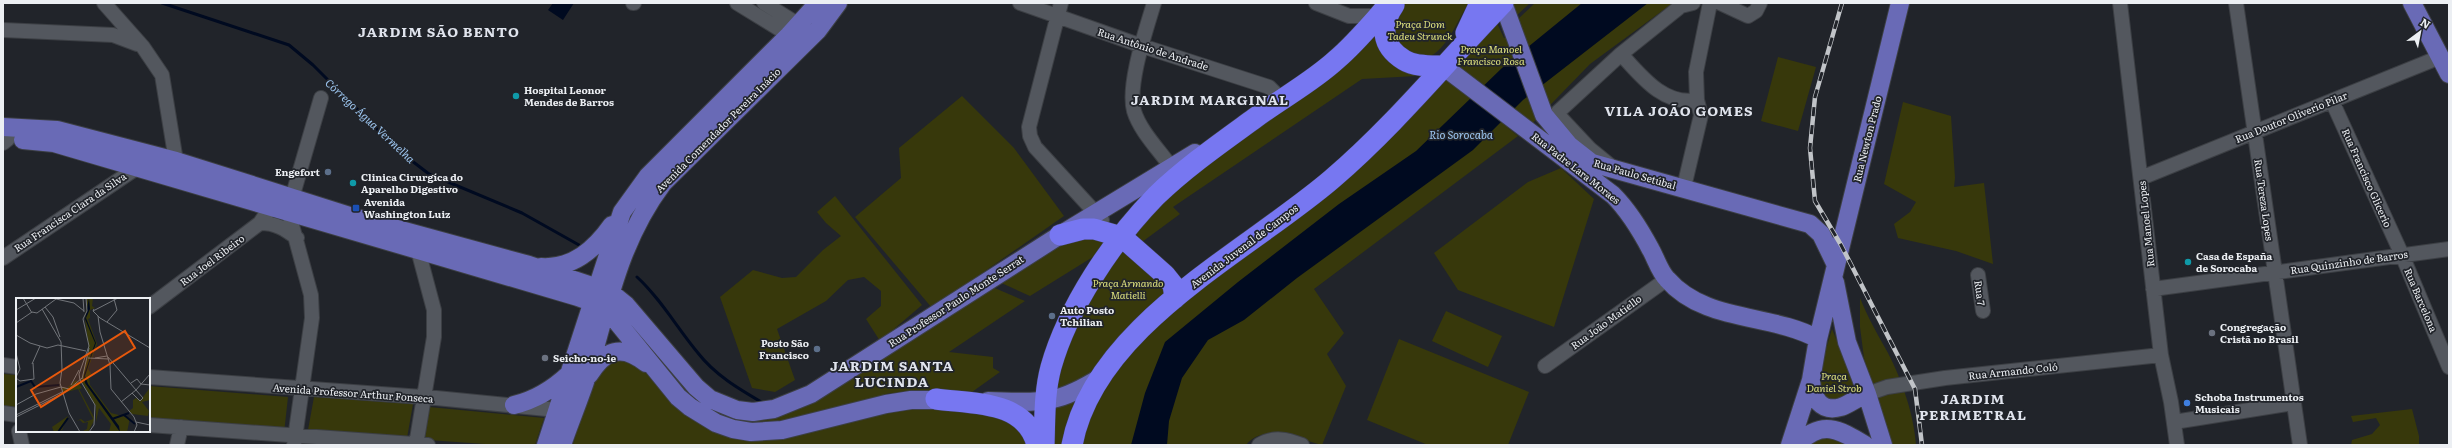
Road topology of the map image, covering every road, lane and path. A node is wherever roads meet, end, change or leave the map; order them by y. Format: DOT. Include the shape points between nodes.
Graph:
graph roads {
  1 [pos="104,3"];
  2 [pos="737,3"];
  3 [pos="764,3"];
  4 [pos="818,3"];
  5 [pos="838,3"];
  6 [pos="1020,3"];
  7 [pos="1061,3"];
  8 [pos="1154,3"];
  9 [pos="1316,3"];
  10 [pos="1396,3"];
  11 [pos="1480,3"];
  12 [pos="1503,3"];
  13 [pos="1693,3"];
  14 [pos="1710,3"];
  15 [pos="1720,3"];
  16 [pos="1760,3"];
  17 [pos="1900,3"];
  18 [pos="2120,3"];
  19 [pos="2236,3"];
  20 [pos="2412,3"];
  21 [pos="113,14"];
  22 [pos="1380,14"];
  23 [pos="1058,17"];
  24 [pos="3,30"];
  25 [pos="794,30"];
  26 [pos="103,34"];
  27 [pos="1142,46"];
  28 [pos="143,48"];
  29 [pos="1459,48"];
  30 [pos="1621,54"];
  31 [pos="2440,58"];
  32 [pos="1444,66"];
  33 [pos="2449,74"];
  34 [pos="321,98"];
  35 [pos="1283,100"];
  36 [pos="1697,100"];
  37 [pos="2332,101"];
  38 [pos="1257,116"];
  39 [pos="2255,132"];
  40 [pos="4,137"];
  41 [pos="176,161"];
  42 [pos="138,167"];
  43 [pos="1171,167"];
  44 [pos="1612,167"];
  45 [pos="1638,174"];
  46 [pos="2141,178"];
  47 [pos="1684,187"];
  48 [pos="1622,204"];
  49 [pos="290,206"];
  50 [pos="270,208"];
  51 [pos="622,212"];
  52 [pos="1096,214"];
  53 [pos="260,223"];
  54 [pos="1845,231"];
  55 [pos="1821,234"];
  56 [pos="1060,235"];
  57 [pos="1122,237"];
  58 [pos="297,238"];
  59 [pos="2449,249"];
  60 [pos="418,250"];
  61 [pos="2402,255"];
  62 [pos="3,258"];
  63 [pos="529,266"];
  64 [pos="1835,270"];
  65 [pos="2273,273"];
  66 [pos="1978,275"];
  67 [pos="1667,279"];
  68 [pos="2153,289"];
  69 [pos="601,298"];
  70 [pos="1175,298"];
  71 [pos="150,306"];
  72 [pos="1983,311"];
  73 [pos="1818,339"];
  74 [pos="1846,342"];
  75 [pos="2161,356"];
  76 [pos="3,365"];
  77 [pos="1545,366"];
  78 [pos="16,367"];
  79 [pos="2449,367"];
  80 [pos="658,372"];
  81 [pos="569,373"];
  82 [pos="150,377"];
  83 [pos="1101,377"];
  84 [pos="1811,380"];
  85 [pos="584,382"];
  86 [pos="301,390"];
  87 [pos="1867,394"];
  88 [pos="424,397"];
  89 [pos="936,399"];
  90 [pos="1044,402"];
  91 [pos="514,404"];
  92 [pos="2294,404"];
  93 [pos="557,410"];
  94 [pos="2174,422"];
  95 [pos="150,425"];
  96 [pos="568,427"];
  97 [pos="181,428"];
  98 [pos="19,432"];
  99 [pos="295,440"];
  100 [pos="22,445"];
  101 [pos="178,445"];
  102 [pos="420,445"];
  103 [pos="546,445"];
  104 [pos="562,445"];
  105 [pos="1037,445"];
  106 [pos="1044,445"];
  107 [pos="1072,445"];
  108 [pos="1259,445"];
  109 [pos="1302,445"];
  110 [pos="1790,445"];
  111 [pos="1797,445"];
  112 [pos="1865,445"];
  113 [pos="1883,445"];
  114 [pos="2176,445"];
  115 [pos="2300,445"];
  1 -- 21 [label="street"];
  2 -- 25 [label="street"];
  3 -- 25 [label="street"];
  4 -- 25 [label="main road, Avenida Comendador Pereira Inácio"];
  5 -- 69 [label="main road, Avenida Comendador Pereira Inácio" via="818,30 663,183 634,226"];
  6 -- 23 [label="street, Rua Antônio de Andrade"];
  7 -- 23 [label="street"];
  8 -- 27 [label="street"];
  9 -- 22 [label="street" via="1349,16"];
  10 -- 32 [label="highway" via="1384,22 1383,35 1394,52 1405,60 1423,66"];
  11 -- 29 [label="highway"];
  12 -- 29 [label="highway"];
  12 -- 44 [label="main road, Rua Paulo Setúbal" via="1544,116 1569,146 1592,162"];
  13 -- 30 [label="street" via="1681,6"];
  14 -- 36 [label="street" via="1696,72"];
  15 -- 16 [label="street" via="1748,16 1756,11"];
  17 -- 54 [label="main road, Rua Newton Prado"];
  18 -- 46 [label="street, Rua Manoel Lopes"];
  19 -- 39 [label="street, Rua Tereza Lopes"];
  20 -- 31 [label="main road"];
  21 -- 26 [label="street" via="116,25 114,30"];
  21 -- 28 [label="street"];
  22 -- 35 [label="highway" via="1336,60"];
  23 -- 27 [label="street, Rua Antônio de Andrade"];
  23 -- 52 [label="street" via="1029,127 1030,136 1035,147"];
  24 -- 26 [label="street"];
  25 -- 51 [label="main road, Avenida Comendador Pereira Inácio" via="648,176"];
  26 -- 28 [label="street" via="122,36"];
  27 -- 35 [label="street, Rua Antônio de Andrade" via="1269,87"];
  27 -- 43 [label="street" via="1132,96 1134,112"];
  28 -- 41 [label="street" via="162,75"];
  29 -- 32 [label="highway, Avenida Juvenal de Campos"];
  30 -- 36 [label="street" via="1636,71 1668,97"];
  30 -- 44 [label="street" via="1558,112 1590,149"];
  31 -- 33 [label="main road"];
  31 -- 37 [label="street, Rua Doutor Oliverio Pilar"];
  32 -- 48 [label="main road, Rua Padre Lara Moraes" via="1603,186"];
  32 -- 70 [label="highway, Avenida Juvenal de Campos" via="1403,112 1331,180"];
  34 -- 49 [label="street"];
  35 -- 38 [label="highway"];
  36 -- 47 [label="street" via="1701,115"];
  37 -- 39 [label="street, Rua Doutor Oliverio Pilar"];
  37 -- 61 [label="street, Rua Francisco Glicerio"];
  38 -- 43 [label="main road, Rua Professor Paulo Monte Serrat"];
  38 -- 57 [label="highway" via="1156,196"];
  39 -- 46 [label="street, Rua Doutor Oliverio Pilar"];
  39 -- 65 [label="street, Rua Tereza Lopes"];
  40 -- 41 [label="main road" via="57,130"];
  40 -- 42 [label="main road" via="54,143"];
  41 -- 49 [label="main road"];
  42 -- 50 [label="main road"];
  42 -- 62 [label="street, Rua Francisca Clara da Silva"];
  43 -- 52 [label="main road, Rua Professor Paulo Monte Serrat"];
  44 -- 45 [label="main road, Rua Paulo Setúbal"];
  45 -- 47 [label="main road, Rua Paulo Setúbal"];
  45 -- 48 [label="main road" via="1628,179 1622,187"];
  46 -- 68 [label="street, Rua Manoel Lopes"];
  47 -- 55 [label="main road, Rua Paulo Setúbal" via="1804,221"];
  48 -- 67 [label="main road, Rua Padre Lara Moraes"];
  49 -- 50 [label="main road"];
  49 -- 58 [label="street"];
  49 -- 60 [label="main road"];
  49 -- 63 [label="main road"];
  50 -- 53 [label="street, Rua Joel Ribeiro"];
  51 -- 63 [label="main road" via="600,242 584,256 566,264 549,267"];
  51 -- 69 [label="main road, Avenida Comendador Pereira Inácio"];
  52 -- 56 [label="main road, Rua Professor Paulo Monte Serrat"];
  52 -- 57 [label="street"];
  53 -- 58 [label="street" via="271,223 286,229"];
  53 -- 71 [label="street, Rua Joel Ribeiro"];
  54 -- 55 [label="main road" via="1832,239"];
  54 -- 64 [label="main road, Rua Newton Prado"];
  54 -- 74 [label="main road"];
  55 -- 64 [label="main road, Rua Paulo Setúbal"];
  56 -- 57 [label="highway" via="1083,229"];
  56 -- 69 [label="main road, Rua Professor Paulo Monte Serrat" via="811,394 790,405 764,411 737,410 710,399 696,387 626,305"];
  57 -- 70 [label="highway" via="1165,275 1173,285"];
  57 -- 90 [label="highway" via="1103,262 1066,328 1051,368"];
  58 -- 86 [label="street" via="311,295 312,318"];
  59 -- 61 [label="street, Rua Quinzinho de Barros"];
  60 -- 69 [label="main road"];
  60 -- 88 [label="street" via="434,310 434,337"];
  61 -- 65 [label="street, Rua Quinzinho de Barros"];
  61 -- 79 [label="street, Rua Barcelona"];
  63 -- 69 [label="main road"];
  64 -- 73 [label="main road, Rua Newton Prado"];
  64 -- 74 [label="main road"];
  65 -- 68 [label="street, Rua Quinzinho de Barros"];
  65 -- 92 [label="street, Rua Tereza Lopes"];
  66 -- 72 [label="street, Rua 7"];
  67 -- 73 [label="main road, Rua Padre Lara Moraes" via="1703,306 1803,331"];
  67 -- 77 [label="street, Rua João Matiello"];
  68 -- 75 [label="street, Rua Manoel Lopes"];
  69 -- 80 [label="main road"];
  69 -- 81 [label="main road, Avenida Comendador Pereira Inácio"];
  69 -- 85 [label="main road, Avenida Comendador Pereira Inácio"];
  70 -- 83 [label="highway, Avenida Juvenal de Campos" via="1136,332"];
  73 -- 84 [label="main road, Rua Newton Prado"];
  74 -- 87 [label="main road"];
  75 -- 87 [label="street, Rua Armando Coló" via="1946,378 1888,387"];
  75 -- 94 [label="street, Rua Manoel Lopes"];
  76 -- 78 [label="street"];
  80 -- 85 [label="main road" via="640,358 616,351 599,360"];
  80 -- 89 [label="main road" via="678,397 703,417 732,429 751,432 782,430 886,404"];
  81 -- 91 [label="main road" via="550,390"];
  81 -- 93 [label="main road, Avenida Comendador Pereira Inácio"];
  82 -- 86 [label="street, Avenida Professor Arthur Fonseca"];
  83 -- 90 [label="main road" via="1076,393"];
  83 -- 107 [label="highway, Avenida Juvenal de Campos" via="1084,408"];
  84 -- 87 [label="main road" via="1813,396 1818,402 1832,408 1842,407"];
  84 -- 110 [label="main road"];
  85 -- 96 [label="main road, Avenida Comendador Pereira Inácio"];
  86 -- 88 [label="street, Avenida Professor Arthur Fonseca"];
  86 -- 99 [label="street"];
  87 -- 113 [label="main road"];
  88 -- 91 [label="street, Avenida Professor Arthur Fonseca"];
  88 -- 102 [label="street"];
  89 -- 90 [label="main road"];
  89 -- 105 [label="highway" via="1001,408 1015,413 1032,431"];
  90 -- 106 [label="highway"];
  91 -- 93 [label="street, Avenida Professor Arthur Fonseca"];
  92 -- 94 [label="street"];
  92 -- 115 [label="street, Rua Tereza Lopes"];
  93 -- 96 [label="main road"];
  93 -- 103 [label="main road, Avenida Comendador Pereira Inácio"];
  94 -- 114 [label="street, Rua Manoel Lopes"];
  95 -- 97 [label="street"];
  96 -- 104 [label="main road, Avenida Comendador Pereira Inácio"];
  97 -- 99 [label="street"];
  97 -- 101 [label="street"];
  98 -- 100 [label="street"];
  99 -- 102 [label="street"];
  108 -- 109 [label="street" via="1283,439"];
  111 -- 112 [label="main road" via="1806,435 1822,428 1844,432"];
}
